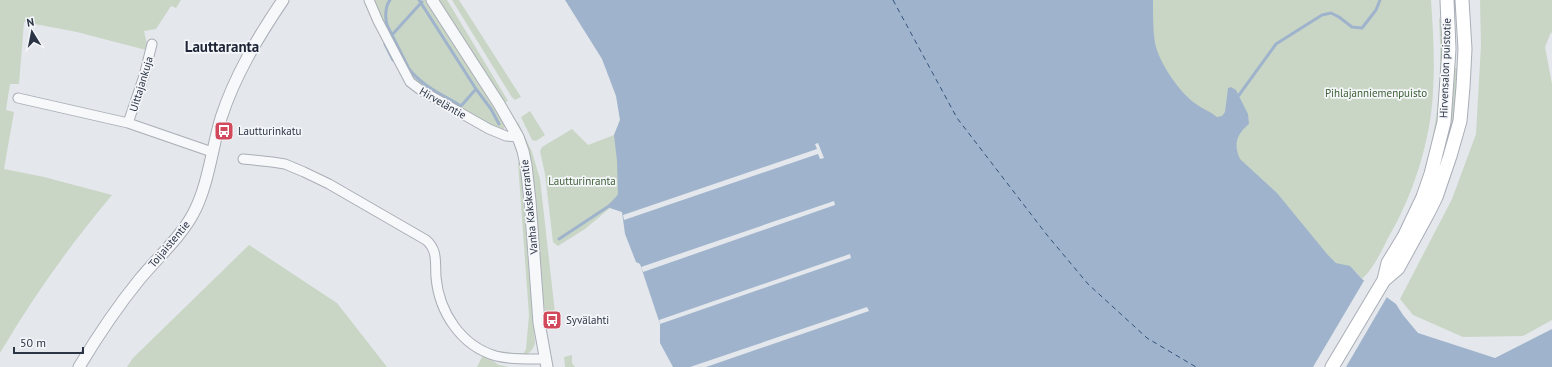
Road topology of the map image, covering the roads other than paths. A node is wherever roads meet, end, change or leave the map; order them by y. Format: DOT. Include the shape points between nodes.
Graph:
graph roads {
  1 [pos="283,0"];
  2 [pos="369,0"];
  3 [pos="432,0"];
  4 [pos="1447,0"];
  5 [pos="1462,0"];
  6 [pos="152,44"];
  7 [pos="18,98"];
  8 [pos="128,123"];
  9 [pos="518,137"];
  10 [pos="212,152"];
  11 [pos="243,159"];
  12 [pos="1384,280"];
  13 [pos="546,363"];
  14 [pos="79,367"];
  15 [pos="1332,367"];
  1 -- 10 [label="street, Toijaistentie" via="265,26 241,70 221,118"];
  2 -- 9 [label="street, Hirveläntie" via="410,82 489,129 506,136"];
  3 -- 9 [label="street, Vanha Kakskerrantie"];
  4 -- 12 [label="main road, Hirvensalon puistotie" via="1447,87 1444,122 1437,154 1423,197 1388,263"];
  5 -- 12 [label="main road, Hirvensalon puistotie" via="1464,48 1460,121 1436,197 1398,268"];
  6 -- 8 [label="street, Uittajankuja"];
  7 -- 8 [label="street"];
  8 -- 10 [label="street"];
  9 -- 13 [label="street, Vanha Kakskerrantie" via="526,165 540,324"];
  10 -- 14 [label="street, Toijaistentie" via="201,195 189,220 129,293"];
  11 -- 13 [label="street" via="285,164 304,172 426,240 434,248 437,286 442,303 458,331 471,343 492,354"];
  12 -- 15 [label="main road"];
}
